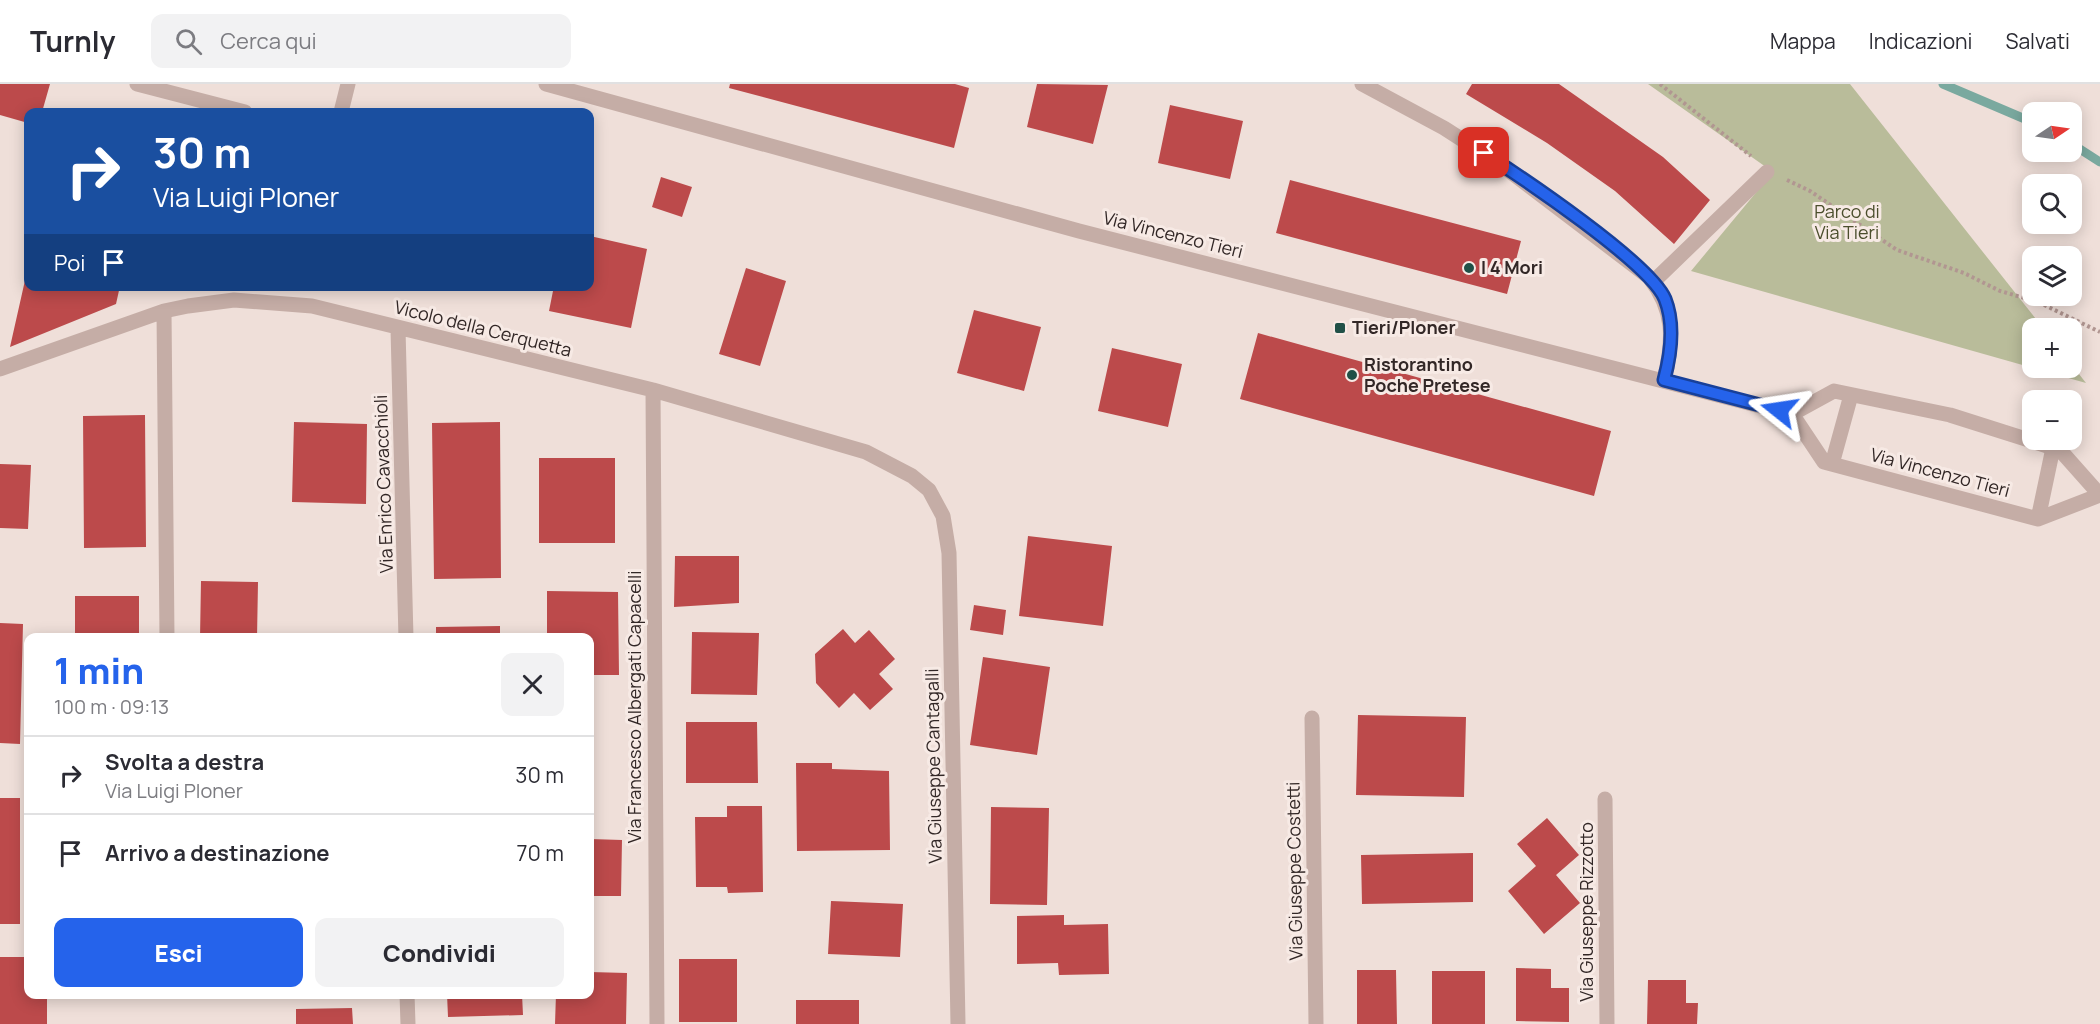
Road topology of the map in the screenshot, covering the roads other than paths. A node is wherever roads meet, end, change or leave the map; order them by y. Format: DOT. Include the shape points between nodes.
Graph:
graph roads {
  1 [pos="137,84"];
  2 [pos="348,84"];
  3 [pos="548,84"];
  4 [pos="1362,84"];
  5 [pos="230,108"];
  6 [pos="342,108"];
  7 [pos="1767,172"];
  8 [pos="1653,282"];
  9 [pos="164,311"];
  10 [pos="398,329"];
  11 [pos="0,369"];
  12 [pos="1664,380"];
  13 [pos="653,390"];
  14 [pos="1851,395"];
  15 [pos="1792,414"];
  16 [pos="2022,438"];
  17 [pos="2052,450"];
  18 [pos="2060,450"];
  19 [pos="1832,464"];
  20 [pos="2100,495"];
  21 [pos="939,508"];
  22 [pos="2038,519"];
  23 [pos="167,633"];
  24 [pos="406,633"];
  25 [pos="1312,718"];
  26 [pos="1605,799"];
  27 [pos="408,999"];
  28 [pos="408,1024"];
  29 [pos="657,1024"];
  30 [pos="958,1024"];
  31 [pos="1316,1024"];
  32 [pos="1607,1024"];
  1 -- 5 [label="street"];
  2 -- 6 [label="street"];
  3 -- 12 [label="street, Via Vincenzo Tieri" via="1079,231"];
  4 -- 8 [label="street" via="1444,128 1503,166 1638,266"];
  7 -- 8 [label="street"];
  8 -- 12 [label="street" via="1662,292 1669,314 1671,348"];
  9 -- 10 [label="street, Vicolo della Cerquetta" via="223,300 284,302"];
  9 -- 11 [label="street, Vicolo della Cerquetta"];
  9 -- 23 [label="street"];
  10 -- 13 [label="street, Vicolo della Cerquetta"];
  10 -- 24 [label="street, Via Enrico Cavacchioli"];
  12 -- 15 [label="street, Via Vincenzo Tieri"];
  13 -- 21 [label="street, Vicolo della Cerquetta" via="866,452 912,476 929,490"];
  13 -- 29 [label="street, Via Francesco Albergati Capacelli"];
  14 -- 15 [label="street" via="1834,391"];
  14 -- 16 [label="street" via="1950,416"];
  14 -- 19 [label="street"];
  15 -- 19 [label="street" via="1824,462"];
  17 -- 22 [label="street"];
  18 -- 20 [label="street"];
  19 -- 22 [label="street, Via Vincenzo Tieri"];
  20 -- 22 [label="street"];
  21 -- 30 [label="street, Via Giuseppe Cantagalli" via="949,553"];
  25 -- 31 [label="street, Via Giuseppe Costetti"];
  26 -- 32 [label="street, Via Giuseppe Rizzotto"];
  27 -- 28 [label="street"];
}
